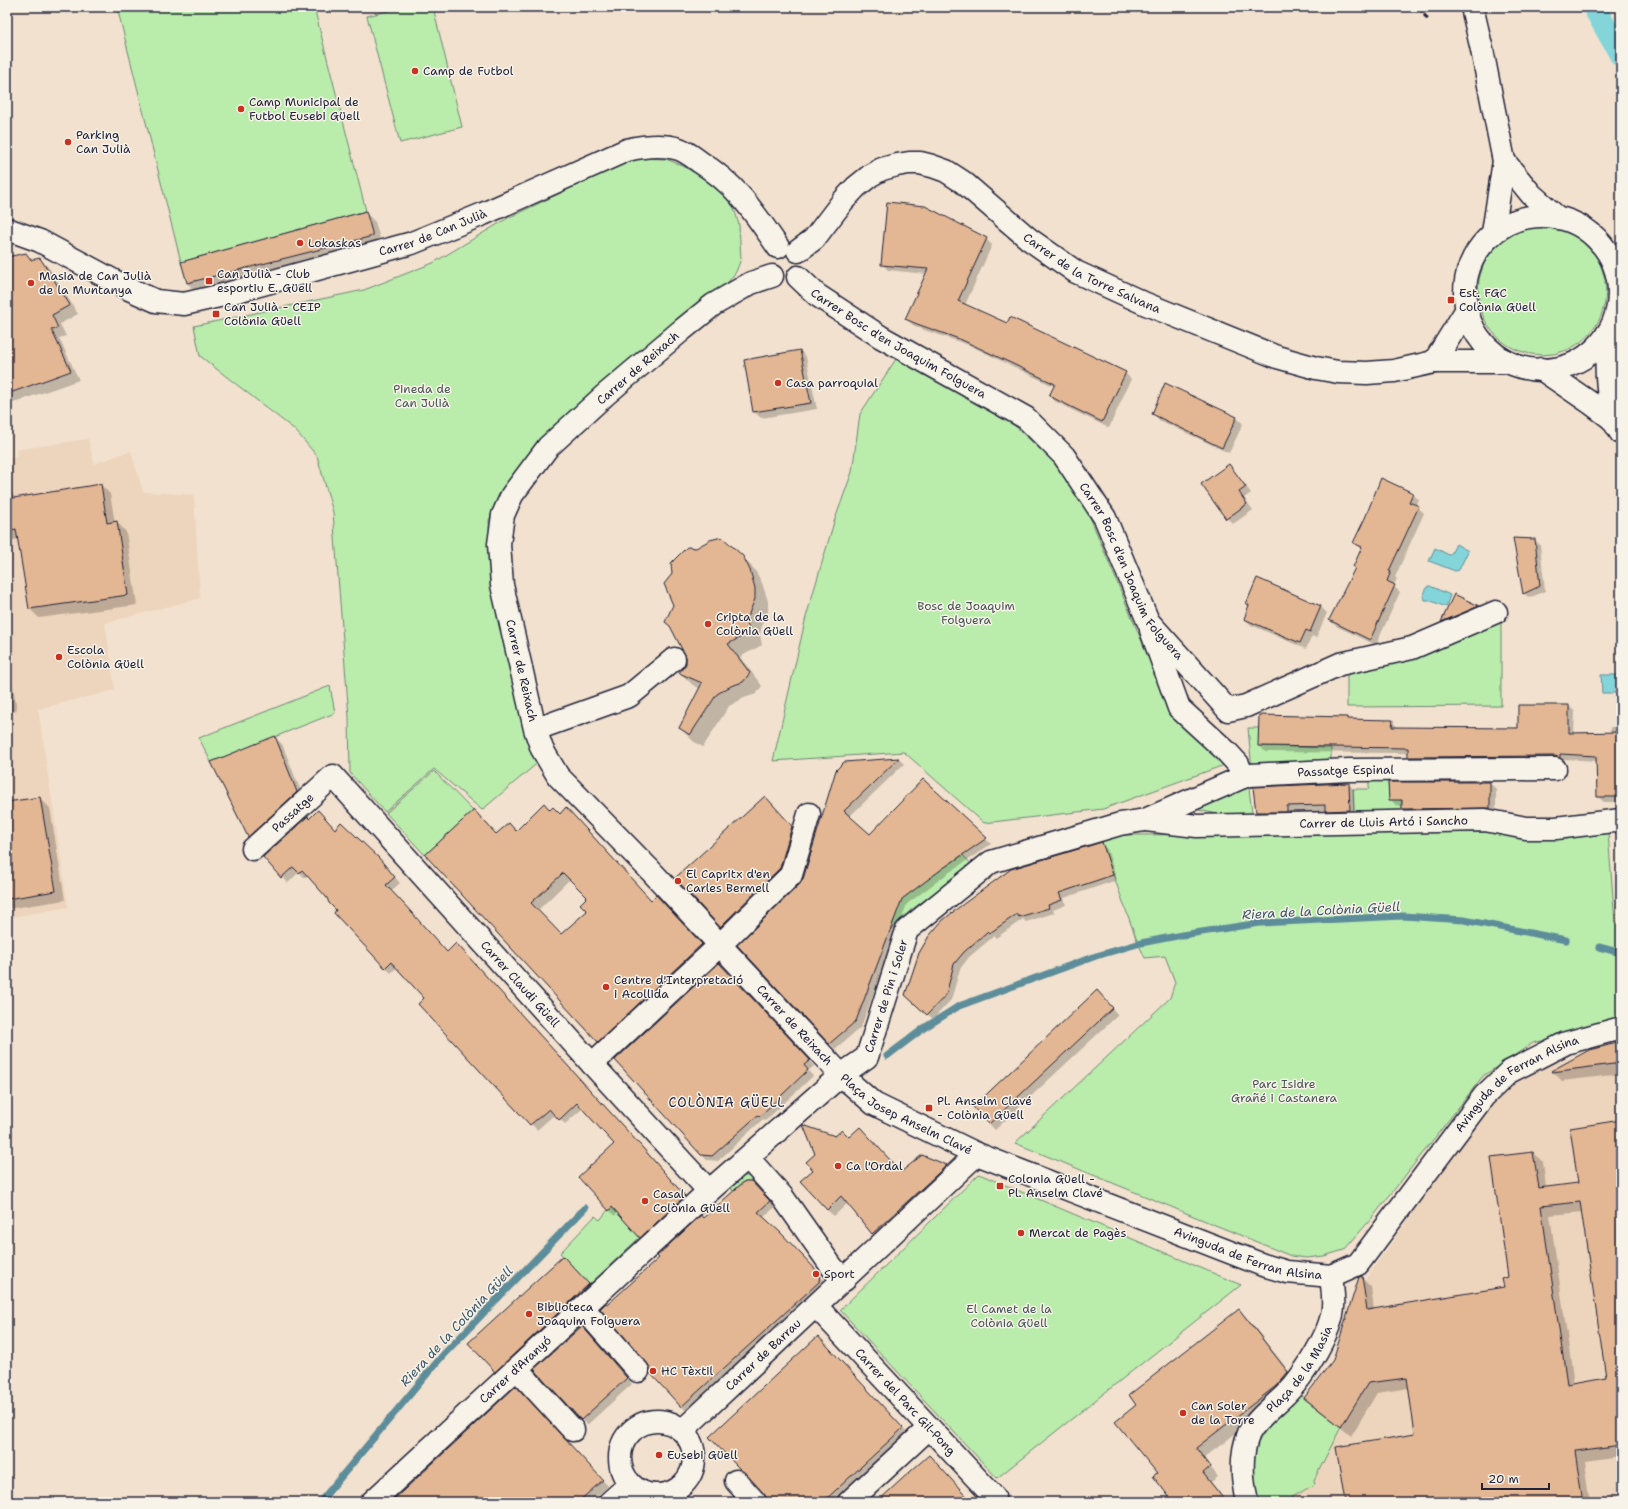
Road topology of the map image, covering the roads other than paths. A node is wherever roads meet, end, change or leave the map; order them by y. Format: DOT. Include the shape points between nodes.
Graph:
graph roads {
  1 [pos="1472,7"];
  2 [pos="1504,161"];
  3 [pos="1558,218"];
  4 [pos="7,229"];
  5 [pos="1492,233"];
  6 [pos="788,249"];
  7 [pos="772,276"];
  8 [pos="798,277"];
  9 [pos="1467,309"];
  10 [pos="1607,334"];
  11 [pos="1434,362"];
  12 [pos="1506,362"];
  13 [pos="1541,369"];
  14 [pos="1616,426"];
  15 [pos="1496,612"];
  16 [pos="1148,621"];
  17 [pos="674,659"];
  18 [pos="545,726"];
  19 [pos="1555,769"];
  20 [pos="333,776"];
  21 [pos="1243,777"];
  22 [pos="810,814"];
  23 [pos="1145,820"];
  24 [pos="1621,820"];
  25 [pos="253,849"];
  26 [pos="720,945"];
  27 [pos="1621,1028"];
  28 [pos="592,1064"];
  29 [pos="841,1075"];
  30 [pos="977,1154"];
  31 [pos="748,1158"];
  32 [pos="709,1191"];
  33 [pos="1331,1276"];
  34 [pos="844,1280"];
  35 [pos="816,1306"];
  36 [pos="583,1308"];
  37 [pos="517,1369"];
  38 [pos="638,1371"];
  39 [pos="929,1428"];
  40 [pos="573,1430"];
  41 [pos="683,1430"];
  42 [pos="736,1481"];
  43 [pos="630,1484"];
  44 [pos="994,1497"];
  45 [pos="372,1502"];
  46 [pos="610,1502"];
  47 [pos="755,1502"];
  48 [pos="849,1502"];
  49 [pos="1247,1502"];
  1 -- 2 [label="street"];
  2 -- 3 [label="street" via="1531,194"];
  2 -- 5 [label="street"];
  3 -- 5 [label="street" via="1521,218"];
  3 -- 10 [label="street" via="1581,226 1597,237 1614,263 1619,293 1613,324"];
  4 -- 6 [label="street, Carrer de Can Julià" via="40,241 156,301 184,304 412,243 628,150 652,146 679,149 713,170 734,188"];
  5 -- 9 [label="street" via="1474,257 1469,270 1466,283"];
  6 -- 7 [label="street" via="772,250 767,260"];
  6 -- 8 [label="street" via="803,261 802,272"];
  6 -- 11 [label="street, Carrer de la Torre Salvana" via="814,239 843,201 871,175 882,169 909,163 932,166 963,182 1029,239 1076,272 1267,354 1316,368 1353,373 1394,371"];
  7 -- 8 [label="street" via="788,282"];
  7 -- 26 [label="street, Carrer de Reixach" via="751,283 713,305 605,395 548,447 512,495 503,515 499,544 502,585 531,715 542,749 558,776"];
  8 -- 16 [label="street, Carrer Bosc d'en Joaquim Folguera" via="817,295 881,337 1032,423 1064,456 1105,518"];
  9 -- 11 [label="street"];
  9 -- 12 [label="street" via="1470,324 1477,336"];
  10 -- 13 [label="street" via="1586,356 1558,368"];
  10 -- 14 [label="street" via="1606,381"];
  11 -- 12 [label="street, Carrer de la Torre Salvana"];
  12 -- 13 [label="street" via="1523,368"];
  13 -- 14 [label="street" via="1579,394"];
  15 -- 16 [label="street, Carrer Bosc d'en Joaquim Folguera" via="1412,648 1340,664 1246,706 1228,710"];
  16 -- 21 [label="street" via="1179,708 1226,751 1238,764"];
  17 -- 18 [label="street" via="629,696"];
  19 -- 21 [label="street, Passatge Espinal" via="1349,770"];
  20 -- 25 [label="street, Passatge"];
  20 -- 28 [label="street, Carrer Claudi Güell"];
  21 -- 23 [label="street, Passatge Espinal"];
  22 -- 26 [label="street" via="791,875"];
  23 -- 24 [label="street, Carrer de Lluis Artó i Sancho" via="1197,826 1485,820 1526,828 1556,828"];
  23 -- 29 [label="street, Carrer de Pin i Soler" via="1120,824 991,862 907,930 867,1057"];
  26 -- 28 [label="street"];
  26 -- 29 [label="street, Carrer de Reixach"];
  27 -- 33 [label="street, Avinguda de Ferran Alsina" via="1566,1043 1509,1072 1484,1096 1358,1264"];
  28 -- 32 [label="street, Carrer Claudi Güell"];
  29 -- 30 [label="street, Plaça Josep Anselm Clavé" via="874,1104"];
  29 -- 31 [label="street, Plaça Josep Anselm Clavé"];
  30 -- 33 [label="street, Avinguda de Ferran Alsina" via="1263,1265 1287,1272"];
  30 -- 34 [label="street, Carrer de Barrau"];
  31 -- 32 [label="street, Carrer d'Aranyó"];
  31 -- 34 [label="street" via="782,1196"];
  32 -- 36 [label="street, Carrer d'Aranyó"];
  33 -- 49 [label="street, Plaça de la Masia" via="1334,1307 1326,1331 1299,1380 1262,1417 1250,1433 1243,1456 1243,1486"];
  34 -- 35 [label="street, Carrer de Barrau"];
  35 -- 39 [label="street, Carrer del Parc Gil-Pong"];
  35 -- 41 [label="street, Carrer de Barrau"];
  36 -- 37 [label="street, Carrer d'Aranyó"];
  36 -- 38 [label="street"];
  37 -- 40 [label="street"];
  37 -- 45 [label="street, Carrer d'Aranyó"];
  39 -- 44 [label="street, Carrer del Parc Gil-Pong"];
  39 -- 48 [label="street"];
  41 -- 43 [label="street" via="673,1423 647,1421 626,1436 620,1460 623,1473"];
  41 -- 43 [label="street" via="695,1451 692,1474 684,1484 674,1492 651,1495"];
  42 -- 47 [label="street"];
  43 -- 46 [label="street"];
}
